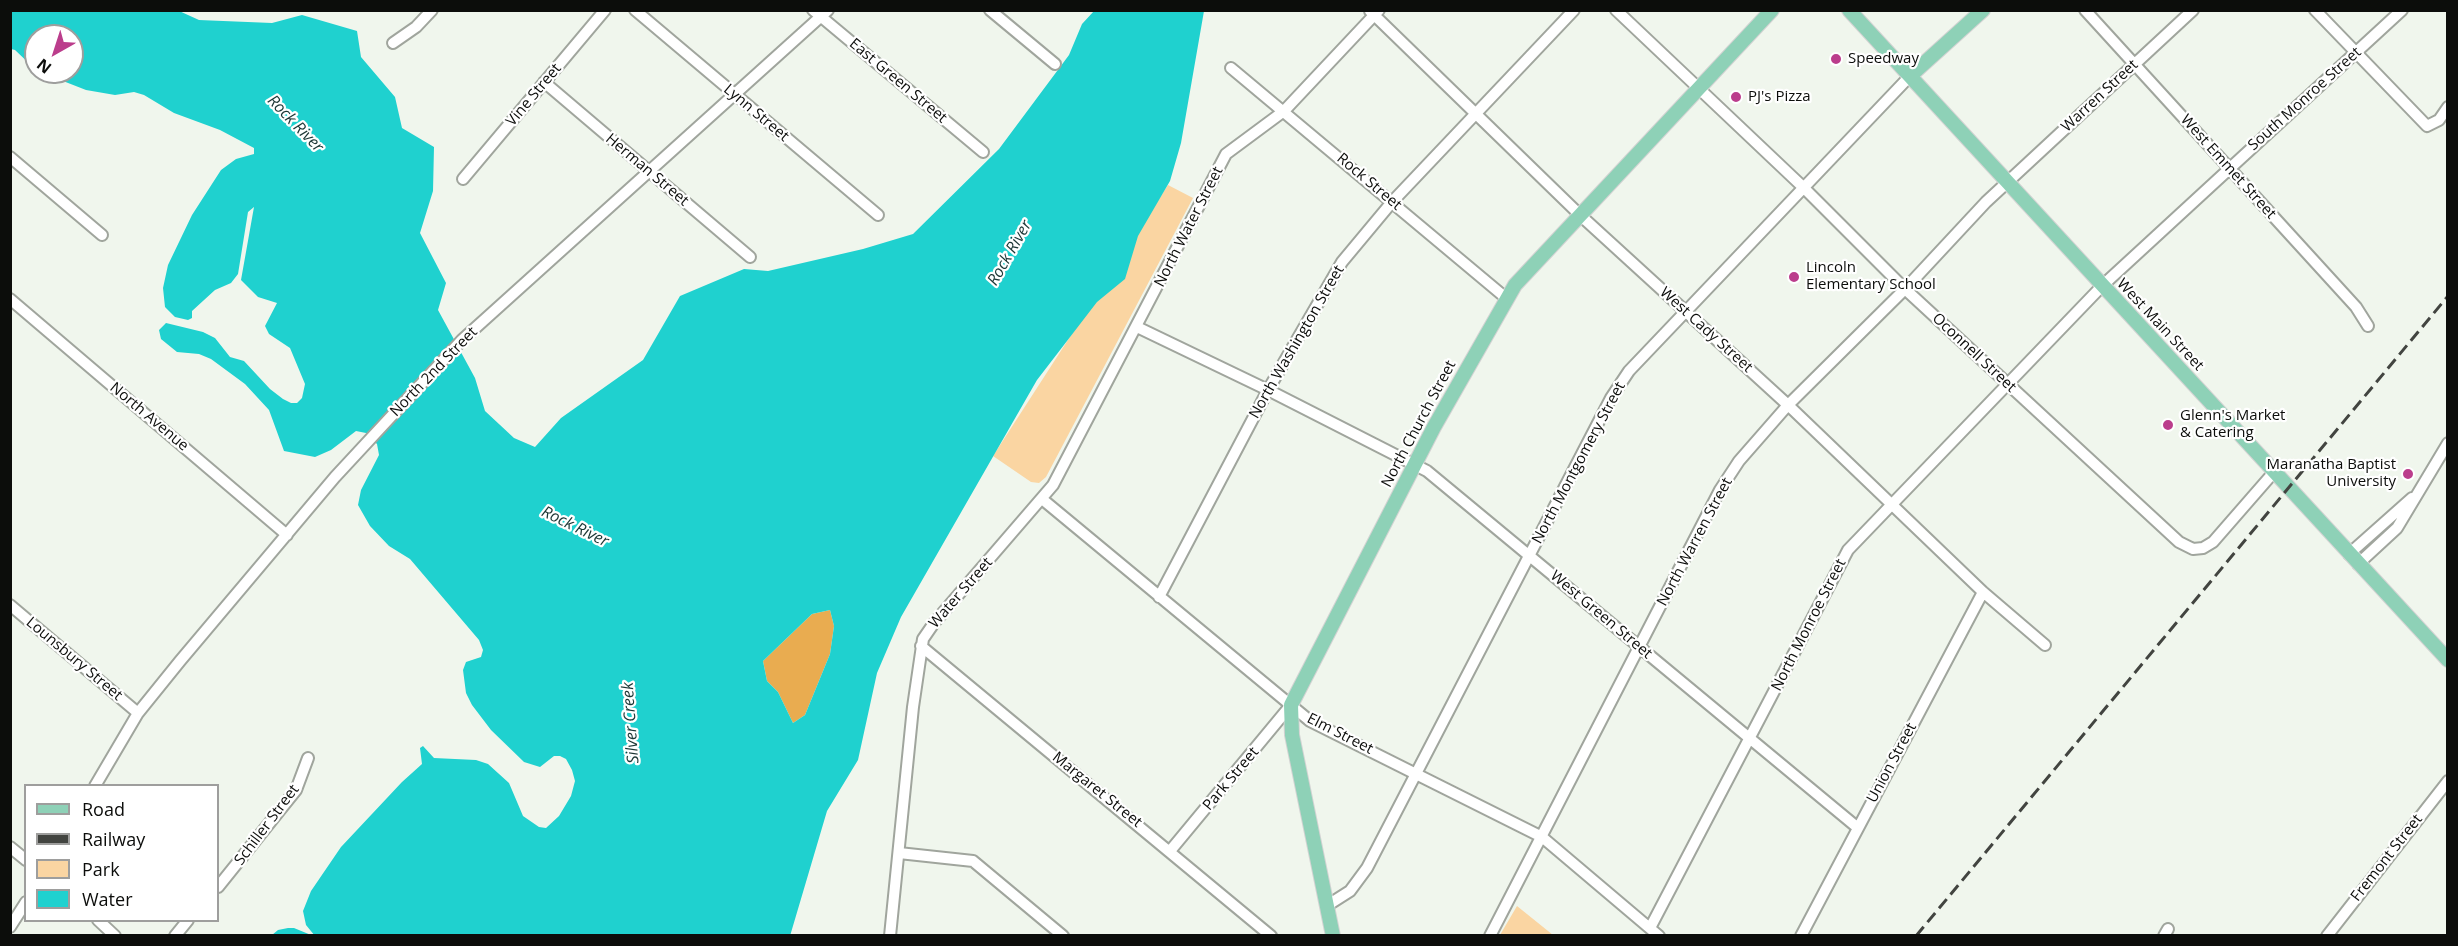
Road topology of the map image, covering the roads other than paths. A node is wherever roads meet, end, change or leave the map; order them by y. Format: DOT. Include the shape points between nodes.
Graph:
graph roads {
  1 [pos="432,10"];
  2 [pos="605,10"];
  3 [pos="635,10"];
  4 [pos="990,10"];
  5 [pos="1575,10"];
  6 [pos="1616,10"];
  7 [pos="1772,10"];
  8 [pos="1849,10"];
  9 [pos="1983,10"];
  10 [pos="2085,10"];
  11 [pos="2193,10"];
  12 [pos="2315,10"];
  13 [pos="2402,10"];
  14 [pos="1375,12"];
  15 [pos="820,13"];
  16 [pos="393,43"];
  17 [pos="2355,54"];
  18 [pos="1054,64"];
  19 [pos="2134,65"];
  20 [pos="1231,68"];
  21 [pos="1910,76"];
  22 [pos="544,82"];
  23 [pos="1699,89"];
  24 [pos="734,95"];
  25 [pos="2448,107"];
  26 [pos="1284,111"];
  27 [pos="1477,112"];
  28 [pos="983,152"];
  29 [pos="15,160"];
  30 [pos="2229,169"];
  31 [pos="10,172"];
  32 [pos="649,172"];
  33 [pos="463,179"];
  34 [pos="2007,182"];
  35 [pos="1804,188"];
  36 [pos="1392,201"];
  37 [pos="878,215"];
  38 [pos="1580,215"];
  39 [pos="102,235"];
  40 [pos="750,257"];
  41 [pos="2102,286"];
  42 [pos="1905,289"];
  43 [pos="1506,298"];
  44 [pos="10,299"];
  45 [pos="1686,313"];
  46 [pos="2368,326"];
  47 [pos="1137,327"];
  48 [pos="2008,385"];
  49 [pos="1268,390"];
  50 [pos="1788,405"];
  51 [pos="2448,443"];
  52 [pos="1417,465"];
  53 [pos="2274,472"];
  54 [pos="1042,499"];
  55 [pos="1891,503"];
  56 [pos="287,535"];
  57 [pos="1529,556"];
  58 [pos="2353,559"];
  59 [pos="1983,592"];
  60 [pos="1159,597"];
  61 [pos="10,605"];
  62 [pos="2045,645"];
  63 [pos="921,646"];
  64 [pos="1640,647"];
  65 [pos="2448,660"];
  66 [pos="1291,705"];
  67 [pos="138,713"];
  68 [pos="1750,739"];
  69 [pos="308,758"];
  70 [pos="1416,772"];
  71 [pos="2448,781"];
  72 [pos="96,784"];
  73 [pos="1858,828"];
  74 [pos="1542,837"];
  75 [pos="10,847"];
  76 [pos="1170,850"];
  77 [pos="899,853"];
  78 [pos="24,858"];
  79 [pos="219,886"];
  80 [pos="24,905"];
  81 [pos="1328,905"];
  82 [pos="99,922"];
  83 [pos="187,922"];
  84 [pos="10,927"];
  85 [pos="1654,932"];
  86 [pos="115,936"];
  87 [pos="175,936"];
  88 [pos="890,936"];
  89 [pos="1063,936"];
  90 [pos="1271,936"];
  91 [pos="1333,936"];
  92 [pos="1490,936"];
  93 [pos="1801,936"];
  94 [pos="2327,936"];
  1 -- 16 [label="street"];
  2 -- 22 [label="street, Vine Street"];
  3 -- 24 [label="street, Lynn Street"];
  4 -- 18 [label="street"];
  5 -- 27 [label="street, North Washington Street"];
  6 -- 23 [label="street, Oconnell Street"];
  7 -- 23 [label="main road, North Church Street"];
  8 -- 21 [label="main road, West Main Street"];
  9 -- 21 [label="main road"];
  10 -- 19 [label="street, West Emmet Street"];
  11 -- 19 [label="street, Warren Street"];
  12 -- 17 [label="street"];
  13 -- 17 [label="street, South Monroe Street"];
  14 -- 26 [label="street, North Water Street"];
  14 -- 27 [label="street, West Cady Street"];
  15 -- 24 [label="street, North 2nd Street"];
  15 -- 28 [label="street, East Green Street"];
  17 -- 25 [label="street" via="2427,126 2439,120"];
  17 -- 30 [label="street, South Monroe Street"];
  19 -- 30 [label="street, West Emmet Street"];
  19 -- 34 [label="street, Warren Street"];
  20 -- 26 [label="street, Rock Street"];
  21 -- 34 [label="main road, West Main Street"];
  21 -- 35 [label="street, North Montgomery Street"];
  22 -- 32 [label="street, Herman Street"];
  22 -- 33 [label="street, Vine Street"];
  23 -- 35 [label="street, Oconnell Street"];
  23 -- 38 [label="main road, North Church Street"];
  24 -- 32 [label="street, North 2nd Street"];
  24 -- 37 [label="street, Lynn Street"];
  26 -- 36 [label="street, Rock Street"];
  26 -- 47 [label="street, North Water Street" via="1226,154"];
  27 -- 36 [label="street, North Washington Street"];
  27 -- 38 [label="street, West Cady Street"];
  29 -- 31 [label="street"];
  29 -- 39 [label="street"];
  30 -- 41 [label="street, South Monroe Street"];
  30 -- 46 [label="street, West Emmet Street" via="2356,307"];
  32 -- 40 [label="street, Herman Street"];
  32 -- 56 [label="street, North 2nd Street" via="462,340"];
  34 -- 41 [label="main road, West Main Street"];
  34 -- 42 [label="street, North Warren Street"];
  35 -- 42 [label="street, Oconnell Street"];
  35 -- 45 [label="street, North Montgomery Street"];
  36 -- 43 [label="street, Rock Street"];
  36 -- 49 [label="street, North Washington Street" via="1342,262"];
  38 -- 43 [label="main road, North Church Street"];
  38 -- 45 [label="street, West Cady Street"];
  41 -- 48 [label="street, North Monroe Street"];
  41 -- 53 [label="main road, West Main Street"];
  42 -- 48 [label="street, Oconnell Street"];
  42 -- 50 [label="street, North Warren Street"];
  43 -- 52 [label="main road, North Church Street"];
  44 -- 56 [label="street, North Avenue"];
  45 -- 50 [label="street, West Cady Street"];
  45 -- 57 [label="street, North Montgomery Street" via="1624,377"];
  47 -- 49 [label="street, West Green Street"];
  47 -- 54 [label="street, Water Street"];
  48 -- 53 [label="street, Oconnell Street" via="2179,542 2193,549 2213,542"];
  48 -- 55 [label="street, North Monroe Street"];
  49 -- 52 [label="street, West Green Street"];
  49 -- 60 [label="street, North Washington Street"];
  50 -- 55 [label="street, West Cady Street"];
  50 -- 64 [label="street, North Warren Street" via="1739,461 1720,490"];
  51 -- 58 [label="street" via="2414,496"];
  52 -- 57 [label="street, West Green Street"];
  52 -- 66 [label="main road, North Church Street"];
  53 -- 58 [label="main road, West Main Street"];
  54 -- 60 [label="street, Elm Street"];
  54 -- 63 [label="street, Water Street" via="934,623"];
  55 -- 59 [label="street, West Cady Street"];
  55 -- 68 [label="street, North Monroe Street" via="1840,562"];
  56 -- 67 [label="street, North 2nd Street"];
  57 -- 64 [label="street, West Green Street"];
  57 -- 70 [label="street, North Montgomery Street"];
  58 -- 65 [label="main road, West Main Street"];
  59 -- 62 [label="street, West Cady Street"];
  59 -- 73 [label="street, Union Street"];
  60 -- 66 [label="street, Elm Street"];
  61 -- 67 [label="street, Lounsbury Street"];
  63 -- 76 [label="street, Margaret Street"];
  63 -- 77 [label="street, Water Street"];
  64 -- 68 [label="street, West Green Street"];
  64 -- 74 [label="street, North Warren Street"];
  66 -- 70 [label="street, Elm Street" via="1310,721"];
  66 -- 76 [label="street, Park Street"];
  66 -- 81 [label="main road, North Church Street" via="1292,735"];
  67 -- 72 [label="street, North 2nd Street"];
  68 -- 73 [label="street, West Green Street"];
  68 -- 85 [label="street, North Monroe Street"];
  69 -- 79 [label="street, Schiller Street" via="296,790"];
  70 -- 74 [label="street, Elm Street"];
  70 -- 81 [label="street, North Montgomery Street" via="1361,878 1344,896"];
  71 -- 94 [label="street, Fremont Street"];
  73 -- 93 [label="street, Union Street"];
  74 -- 85 [label="street, Elm Street"];
  74 -- 92 [label="street, North Warren Street"];
  75 -- 78 [label="street"];
  76 -- 90 [label="street, Margaret Street"];
  77 -- 88 [label="street, Water Street"];
  77 -- 89 [label="street" via="973,861"];
  80 -- 84 [label="street"];
  81 -- 91 [label="main road, North Church Street"];
  82 -- 86 [label="street"];
  83 -- 87 [label="street"];
}
